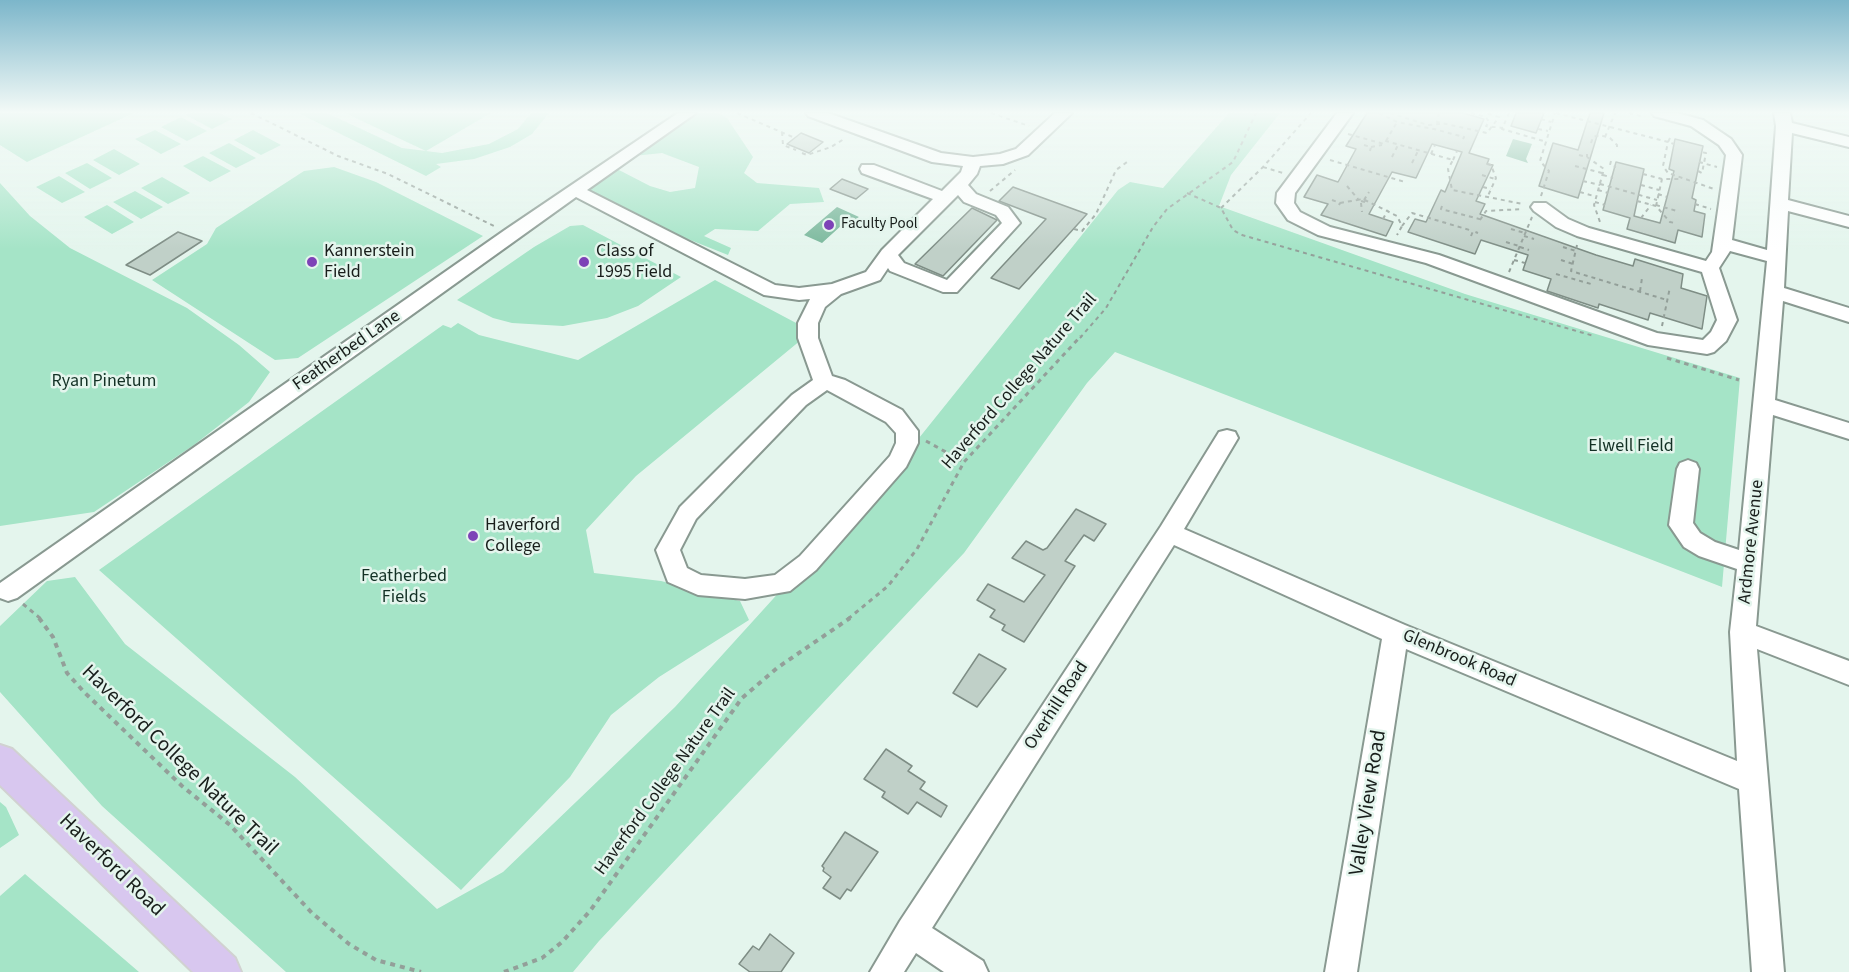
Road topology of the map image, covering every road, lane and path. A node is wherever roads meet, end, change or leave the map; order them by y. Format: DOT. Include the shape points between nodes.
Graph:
graph roads {
  1 [pos="345,158"];
  2 [pos="621,158"];
  3 [pos="941,158"];
  4 [pos="997,158"];
  5 [pos="1235,158"];
  6 [pos="1271,158"];
  7 [pos="1311,158"];
  8 [pos="1325,158"];
  9 [pos="1414,158"];
  10 [pos="1447,158"];
  11 [pos="1541,158"];
  12 [pos="1590,158"];
  13 [pos="1665,158"];
  14 [pos="1705,158"];
  15 [pos="1734,158"];
  16 [pos="1782,158"];
  17 [pos="1453,160"];
  18 [pos="973,162"];
  19 [pos="1126,162"];
  20 [pos="1664,162"];
  21 [pos="1362,163"];
  22 [pos="1412,163"];
  23 [pos="1487,164"];
  24 [pos="1670,164"];
  25 [pos="1450,165"];
  26 [pos="1575,166"];
  27 [pos="1616,166"];
  28 [pos="1456,167"];
  29 [pos="1358,168"];
  30 [pos="868,169"];
  31 [pos="1385,169"];
  32 [pos="1604,169"];
  33 [pos="1549,171"];
  34 [pos="1698,171"];
  35 [pos="1354,173"];
  36 [pos="1556,173"];
  37 [pos="1603,174"];
  38 [pos="1643,174"];
  39 [pos="1381,175"];
  40 [pos="1482,175"];
  41 [pos="1405,176"];
  42 [pos="1449,177"];
  43 [pos="1613,178"];
  44 [pos="1680,178"];
  45 [pos="1456,179"];
  46 [pos="1495,179"];
  47 [pos="1662,179"];
  48 [pos="1377,180"];
  49 [pos="1583,181"];
  50 [pos="1545,183"];
  51 [pos="1552,185"];
  52 [pos="1600,185"];
  53 [pos="1641,185"];
  54 [pos="1347,186"];
  55 [pos="1483,187"];
  56 [pos="1339,188"];
  57 [pos="1491,189"];
  58 [pos="575,190"];
  59 [pos="1349,190"];
  60 [pos="1452,190"];
  61 [pos="1599,190"];
  62 [pos="952,191"];
  63 [pos="1369,192"];
  64 [pos="1580,192"];
  65 [pos="1659,192"];
  66 [pos="1187,193"];
  67 [pos="1450,193"];
  68 [pos="1608,193"];
  69 [pos="1730,194"];
  70 [pos="1597,197"];
  71 [pos="1667,197"];
  72 [pos="1487,198"];
  73 [pos="1332,200"];
  74 [pos="1358,200"];
  75 [pos="1657,200"];
  76 [pos="1365,201"];
  77 [pos="1637,201"];
  78 [pos="1595,202"];
  79 [pos="1361,203"];
  80 [pos="1780,203"];
  81 [pos="1605,205"];
  82 [pos="1651,205"];
  83 [pos="1442,206"];
  84 [pos="1656,206"];
  85 [pos="1540,207"];
  86 [pos="1221,208"];
  87 [pos="1388,210"];
  88 [pos="1677,211"];
  89 [pos="1362,212"];
  90 [pos="1634,213"];
  91 [pos="1428,218"];
  92 [pos="1383,219"];
  93 [pos="1426,222"];
  94 [pos="1849,222"];
  95 [pos="1450,223"];
  96 [pos="1675,223"];
  97 [pos="1401,226"];
  98 [pos="1074,228"];
  99 [pos="1447,229"];
  100 [pos="1511,229"];
  101 [pos="1473,231"];
  102 [pos="1478,233"];
  103 [pos="511,234"];
  104 [pos="1589,234"];
  105 [pos="1524,235"];
  106 [pos="1471,236"];
  107 [pos="1723,237"];
  108 [pos="1534,239"];
  109 [pos="1506,242"];
  110 [pos="1519,247"];
  111 [pos="1563,247"];
  112 [pos="1391,248"];
  113 [pos="1529,250"];
  114 [pos="1576,251"];
  115 [pos="1777,252"];
  116 [pos="888,254"];
  117 [pos="1514,260"];
  118 [pos="1561,260"];
  119 [pos="1525,263"];
  120 [pos="1573,264"];
  121 [pos="1710,268"];
  122 [pos="1592,270"];
  123 [pos="1556,274"];
  124 [pos="1591,277"];
  125 [pos="1619,278"];
  126 [pos="1642,278"];
  127 [pos="1616,284"];
  128 [pos="1504,285"];
  129 [pos="834,290"];
  130 [pos="1613,291"];
  131 [pos="1641,292"];
  132 [pos="1675,292"];
  133 [pos="1774,292"];
  134 [pos="1641,300"];
  135 [pos="1667,300"];
  136 [pos="1666,305"];
  137 [pos="1671,307"];
  138 [pos="1849,315"];
  139 [pos="1594,336"];
  140 [pos="1660,349"];
  141 [pos="1738,380"];
  142 [pos="824,382"];
  143 [pos="1764,404"];
  144 [pos="908,431"];
  145 [pos="1849,431"];
  146 [pos="1227,438"];
  147 [pos="964,462"];
  148 [pos="1688,469"];
  149 [pos="1169,533"];
  150 [pos="1750,564"];
  151 [pos="8,591"];
  152 [pos="1743,632"];
  153 [pos="1396,633"];
  154 [pos="1849,673"];
  155 [pos="0,761"];
  156 [pos="1752,781"];
  157 [pos="911,933"];
  158 [pos="400,970"];
  159 [pos="221,972"];
  160 [pos="421,972"];
  161 [pos="504,972"];
  162 [pos="886,972"];
  163 [pos="972,972"];
  164 [pos="1341,972"];
  165 [pos="1768,972"];
  1 -- 103 [label="path" via="388,174"];
  2 -- 58 [label="street, Featherbed Lane"];
  3 -- 18 [label="street"];
  4 -- 18 [label="street"];
  5 -- 66 [label="path, Haverford College Nature Trail"];
  6 -- 86 [label="path"];
  7 -- 112 [label="street" via="1286,193 1285,203 1294,216 1324,231"];
  8 -- 29 [label="path"];
  9 -- 22 [label="path"];
  10 -- 17 [label="path"];
  11 -- 33 [label="path"];
  12 -- 32 [label="path"];
  13 -- 20 [label="path"];
  14 -- 34 [label="path" via="1702,173"];
  15 -- 69 [label="street"];
  16 -- 80 [label="street, Ardmore Avenue"];
  17 -- 25 [label="path"];
  18 -- 62 [label="street" via="969,174"];
  19 -- 98 [label="path" via="1116,170 1096,214 1082,231"];
  20 -- 24 [label="path"];
  20 -- 44 [label="path" via="1668,173"];
  21 -- 29 [label="path"];
  23 -- 46 [label="path" via="1491,165"];
  25 -- 28 [label="path"];
  25 -- 42 [label="path"];
  26 -- 37 [label="path"];
  27 -- 32 [label="path" via="1610,163"];
  29 -- 35 [label="path"];
  29 -- 39 [label="path"];
  30 -- 62 [label="street"];
  31 -- 39 [label="path"];
  32 -- 37 [label="path"];
  33 -- 36 [label="path"];
  33 -- 50 [label="path"];
  37 -- 43 [label="path"];
  37 -- 52 [label="path"];
  38 -- 47 [label="path"];
  39 -- 41 [label="path" via="1404,182"];
  39 -- 48 [label="path"];
  40 -- 46 [label="path"];
  42 -- 45 [label="path"];
  42 -- 60 [label="path"];
  44 -- 47 [label="path"];
  44 -- 69 [label="path"];
  46 -- 57 [label="path"];
  47 -- 65 [label="path"];
  49 -- 52 [label="path"];
  50 -- 51 [label="path"];
  50 -- 85 [label="path"];
  52 -- 61 [label="path"];
  52 -- 75 [label="path"];
  53 -- 65 [label="path"];
  54 -- 59 [label="path"];
  55 -- 57 [label="path"];
  56 -- 59 [label="path"];
  57 -- 72 [label="path"];
  58 -- 103 [label="street, Featherbed Lane"];
  58 -- 129 [label="street" via="771,291 799,294"];
  59 -- 74 [label="path"];
  60 -- 67 [label="path"];
  60 -- 72 [label="path"];
  61 -- 68 [label="path"];
  61 -- 70 [label="path"];
  62 -- 116 [label="street"];
  62 -- 116 [label="street" via="1002,211 1011,223 1009,228 950,288 897,267"];
  63 -- 76 [label="path"];
  64 -- 70 [label="path"];
  65 -- 71 [label="path"];
  65 -- 75 [label="path"];
  66 -- 86 [label="path"];
  66 -- 147 [label="path, Haverford College Nature Trail" via="1153,227 1106,308"];
  69 -- 107 [label="street"];
  70 -- 78 [label="path"];
  72 -- 85 [label="path"];
  73 -- 74 [label="path" via="1339,204"];
  74 -- 76 [label="path"];
  74 -- 79 [label="path"];
  75 -- 84 [label="path"];
  76 -- 79 [label="path"];
  76 -- 87 [label="path"];
  77 -- 82 [label="path"];
  78 -- 81 [label="path"];
  78 -- 104 [label="path" via="1600,223"];
  79 -- 89 [label="path"];
  80 -- 94 [label="street"];
  80 -- 115 [label="street, Ardmore Avenue"];
  82 -- 84 [label="path"];
  82 -- 90 [label="path" via="1642,217"];
  83 -- 85 [label="path" via="1441,209 1482,220 1486,210"];
  84 -- 88 [label="path"];
  84 -- 96 [label="path" via="1669,224"];
  85 -- 104 [label="street" via="1562,223"];
  85 -- 105 [label="path"];
  86 -- 139 [label="path" via="1233,230 1242,235"];
  87 -- 92 [label="path"];
  87 -- 97 [label="path" via="1397,216"];
  91 -- 93 [label="path"];
  91 -- 95 [label="path"];
  91 -- 97 [label="path" via="1412,213"];
  95 -- 99 [label="path"];
  95 -- 101 [label="path"];
  97 -- 112 [label="path"];
  100 -- 105 [label="path"];
  101 -- 102 [label="path"];
  101 -- 106 [label="path"];
  103 -- 151 [label="street, Featherbed Lane"];
  104 -- 114 [label="path"];
  104 -- 121 [label="street"];
  105 -- 108 [label="path"];
  105 -- 110 [label="path"];
  107 -- 115 [label="street"];
  107 -- 121 [label="street" via="1721,253"];
  109 -- 110 [label="path"];
  110 -- 113 [label="path"];
  110 -- 117 [label="path"];
  111 -- 114 [label="path"];
  112 -- 128 [label="street"];
  114 -- 120 [label="path"];
  115 -- 133 [label="street, Ardmore Avenue"];
  116 -- 129 [label="street" via="873,276"];
  117 -- 119 [label="path"];
  117 -- 128 [label="path"];
  118 -- 120 [label="path"];
  120 -- 124 [label="path" via="1571,271"];
  121 -- 140 [label="street" via="1726,320 1719,336 1707,347"];
  122 -- 124 [label="path"];
  123 -- 124 [label="path" via="1590,285"];
  124 -- 127 [label="path"];
  125 -- 127 [label="path"];
  126 -- 131 [label="path"];
  127 -- 130 [label="path"];
  127 -- 131 [label="path"];
  128 -- 140 [label="street"];
  129 -- 142 [label="street" via="817,303 808,323 808,338"];
  131 -- 134 [label="path"];
  131 -- 135 [label="path"];
  132 -- 135 [label="path" via="1670,289"];
  133 -- 138 [label="street"];
  133 -- 143 [label="street, Ardmore Avenue"];
  135 -- 136 [label="path"];
  136 -- 137 [label="path"];
  136 -- 140 [label="path"];
  140 -- 141 [label="path"];
  142 -- 144 [label="street" via="838,385 894,416"];
  142 -- 144 [label="street" via="799,400 688,513 668,550 677,575 698,585 733,588 781,584 808,563 898,461"];
  143 -- 145 [label="street"];
  143 -- 150 [label="street, Ardmore Avenue"];
  144 -- 147 [label="path"];
  146 -- 149 [label="street, Overhill Road"];
  147 -- 161 [label="path, Haverford College Nature Trail" via="917,549 888,586 742,698 590,911 542,958"];
  148 -- 150 [label="street" via="1682,525 1692,540 1707,549"];
  149 -- 153 [label="street, Glenbrook Road"];
  149 -- 157 [label="street, Overhill Road"];
  150 -- 152 [label="street, Ardmore Avenue"];
  151 -- 158 [label="path, Haverford College Nature Trail" via="42,620 67,673 84,693 182,786 230,825 312,913 349,944"];
  152 -- 154 [label="street"];
  152 -- 156 [label="street, Ardmore Avenue"];
  153 -- 156 [label="street, Glenbrook Road"];
  153 -- 164 [label="street, Valley View Road"];
  155 -- 159 [label="main road, Haverford Road"];
  156 -- 165 [label="street, Ardmore Avenue"];
  157 -- 162 [label="street, Overhill Road"];
  157 -- 163 [label="street"];
  158 -- 160 [label="path, Haverford College Nature Trail"];
}
